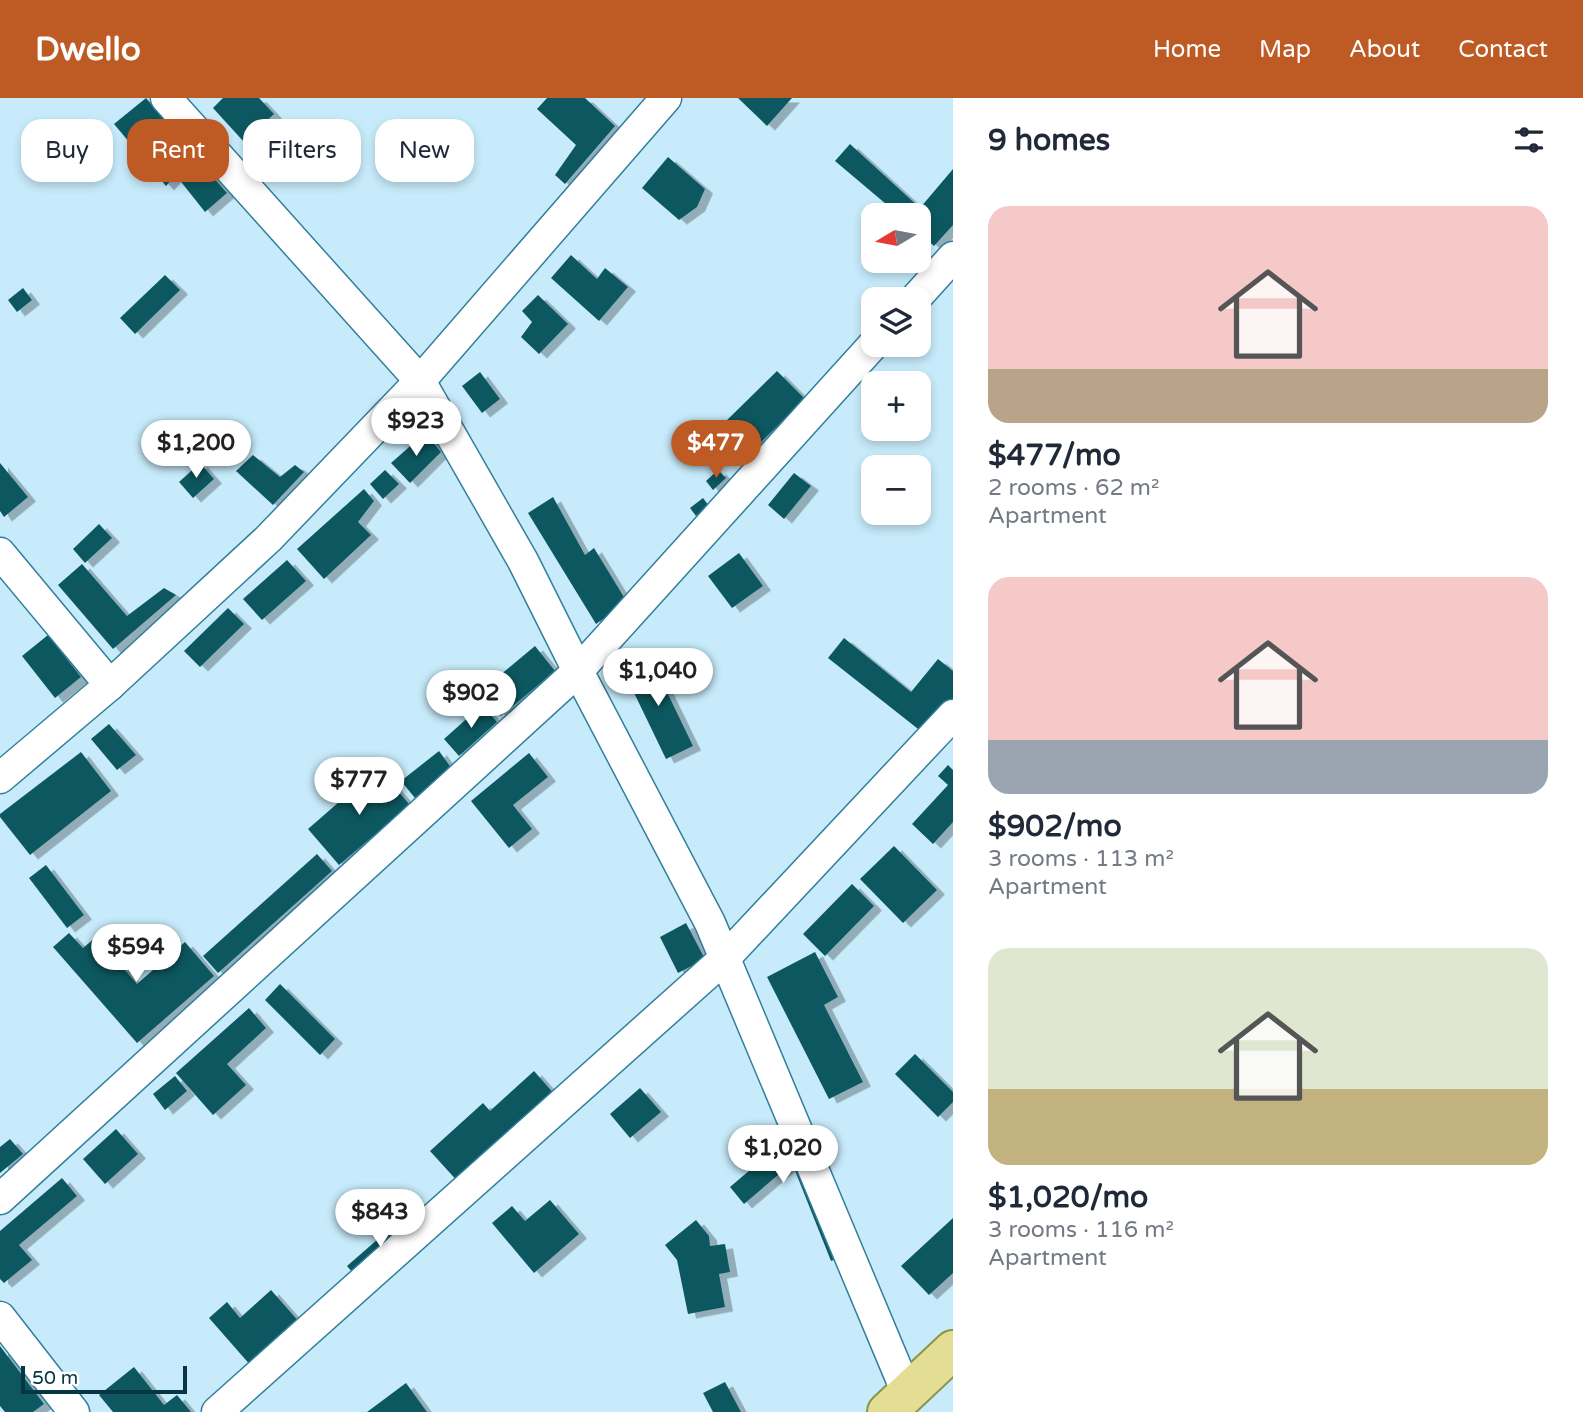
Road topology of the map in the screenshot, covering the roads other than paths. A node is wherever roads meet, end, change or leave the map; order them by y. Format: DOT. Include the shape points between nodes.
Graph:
graph roads {
  1 [pos="166,98"];
  2 [pos="666,98"];
  3 [pos="953,257"];
  4 [pos="926,287"];
  5 [pos="862,357"];
  6 [pos="420,381"];
  7 [pos="0,553"];
  8 [pos="578,671"];
  9 [pos="110,685"];
  10 [pos="953,715"];
  11 [pos="0,778"];
  12 [pos="725,958"];
  13 [pos="0,1199"];
  14 [pos="0,1317"];
  15 [pos="953,1350"];
  16 [pos="897,1403"];
  17 [pos="74,1412"];
  18 [pos="216,1412"];
  1 -- 6 [label="street"];
  2 -- 6 [label="street"];
  3 -- 4 [label="street"];
  5 -- 8 [label="street"];
  6 -- 8 [label="street" via="523,561"];
  6 -- 9 [label="street" via="268,539"];
  7 -- 9 [label="street"];
  8 -- 12 [label="street"];
  8 -- 13 [label="street"];
  9 -- 11 [label="street"];
  10 -- 12 [label="street"];
  12 -- 16 [label="street"];
  12 -- 18 [label="street"];
  14 -- 17 [label="street"];
  15 -- 16 [label="main road"];
}
